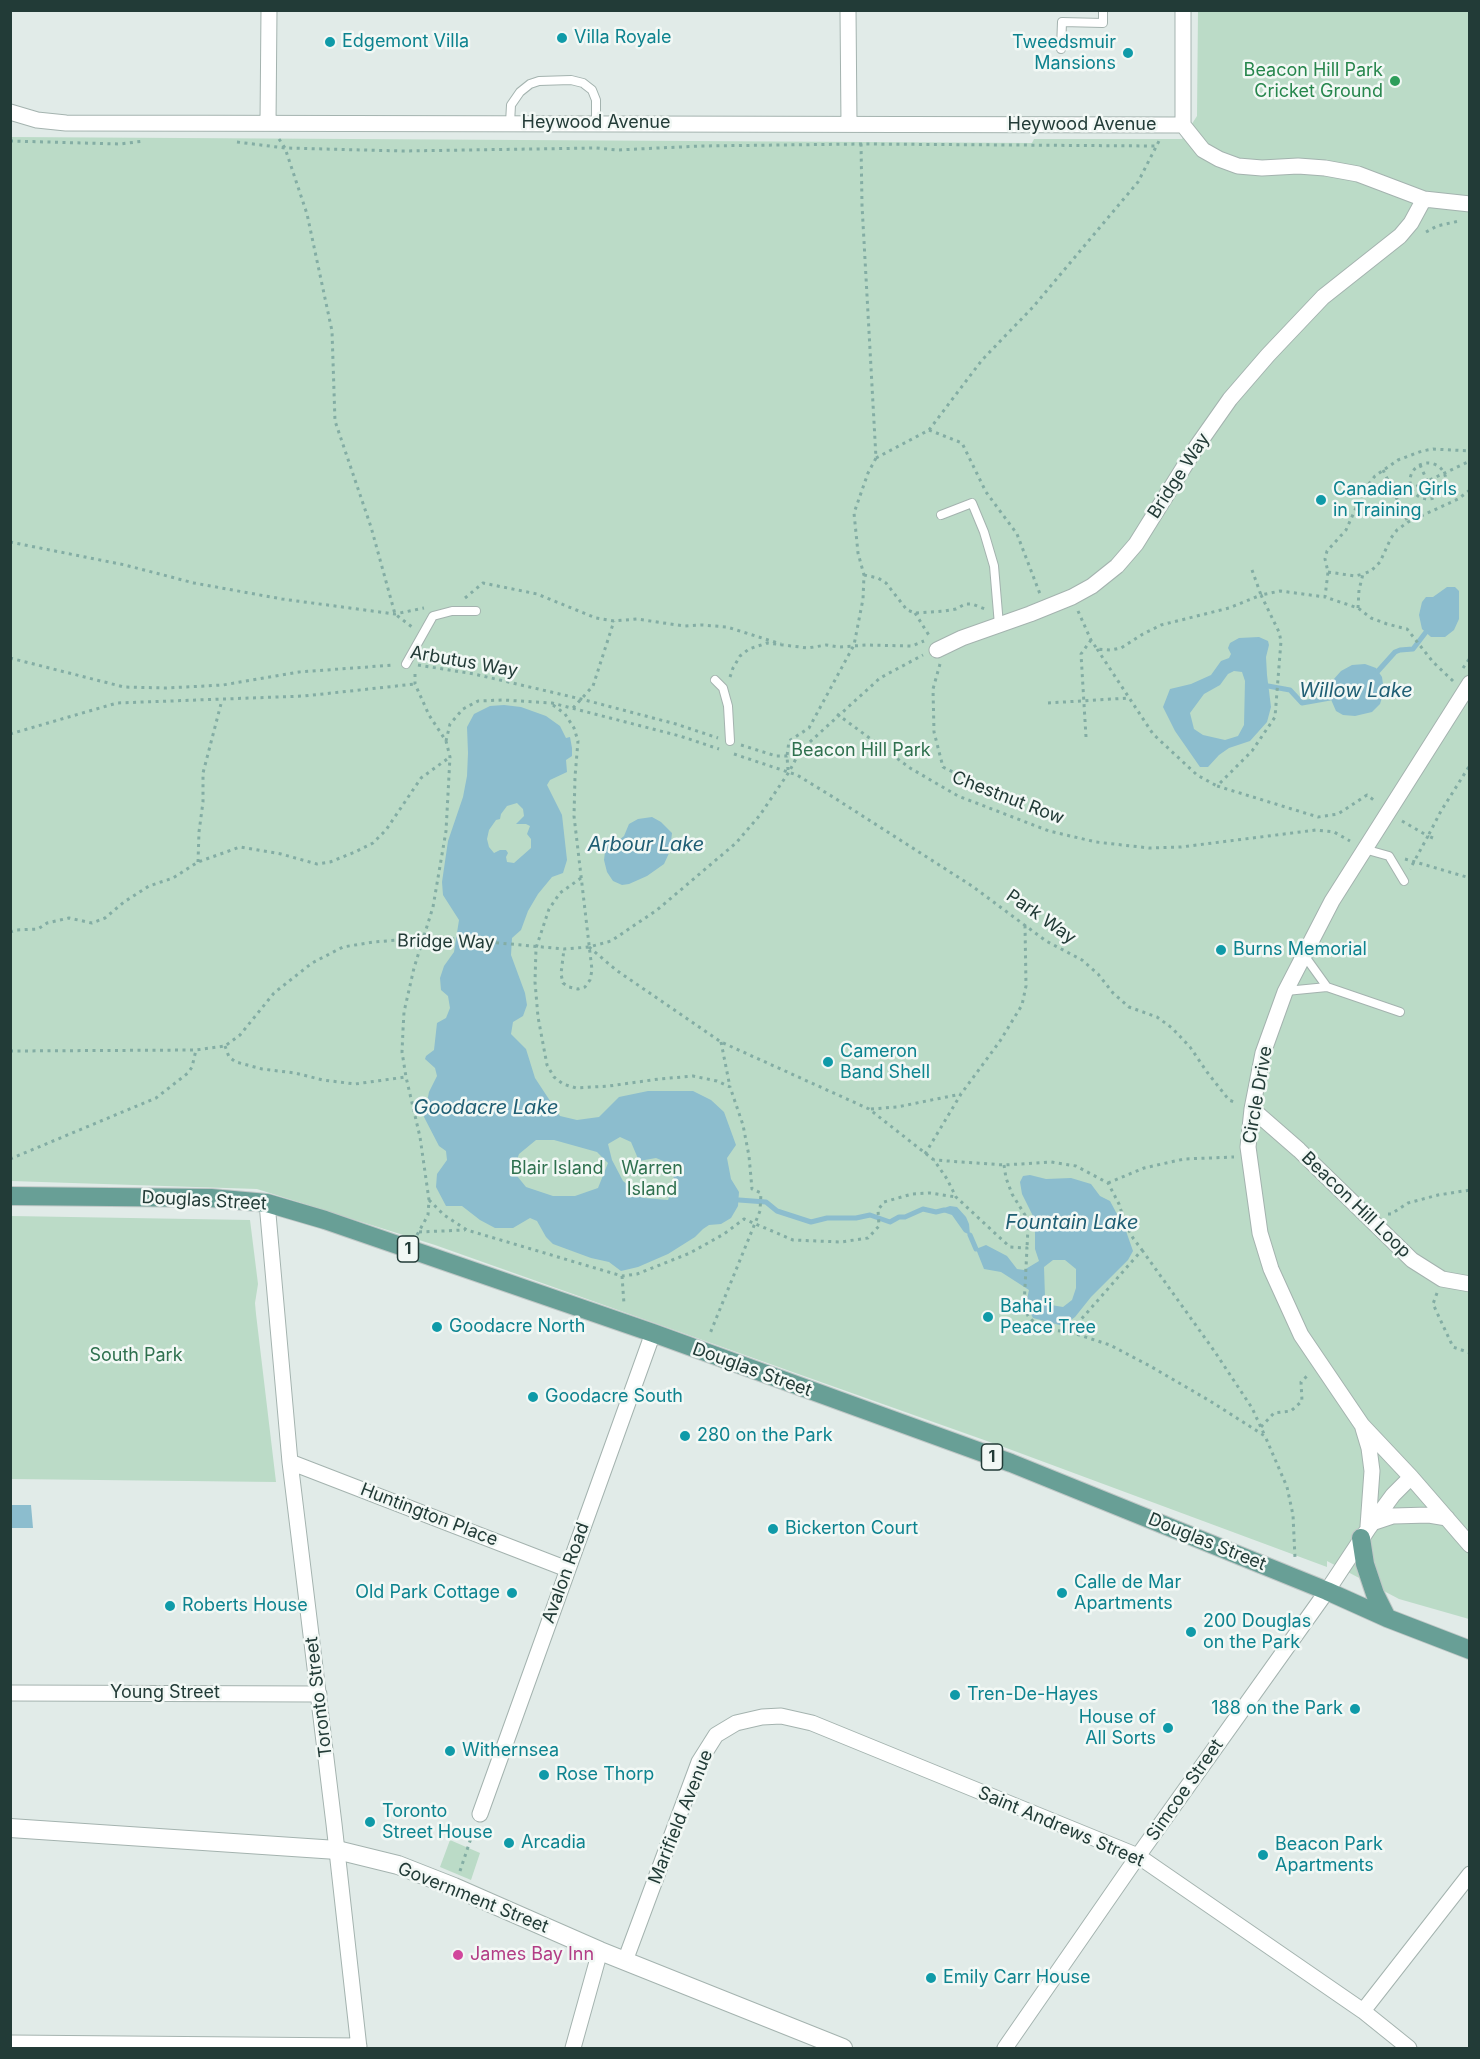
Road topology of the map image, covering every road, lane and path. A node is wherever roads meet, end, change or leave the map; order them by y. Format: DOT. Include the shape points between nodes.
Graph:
graph roads {
  1 [pos="269,10"];
  2 [pos="848,10"];
  3 [pos="1103,10"];
  4 [pos="1183,10"];
  5 [pos="1061,49"];
  6 [pos="10,112"];
  7 [pos="268,123"];
  8 [pos="510,123"];
  9 [pos="596,123"];
  10 [pos="849,124"];
  11 [pos="1183,125"];
  12 [pos="10,141"];
  13 [pos="148,141"];
  14 [pos="229,141"];
  15 [pos="862,144"];
  16 [pos="1156,146"];
  17 [pos="285,148"];
  18 [pos="1424,199"];
  19 [pos="1470,204"];
  20 [pos="1464,219"];
  21 [pos="1400,236"];
  22 [pos="929,430"];
  23 [pos="1470,451"];
  24 [pos="1470,461"];
  25 [pos="1420,465"];
  26 [pos="1383,470"];
  27 [pos="1444,474"];
  28 [pos="1427,481"];
  29 [pos="1411,489"];
  30 [pos="1470,490"];
  31 [pos="1396,496"];
  32 [pos="1435,498"];
  33 [pos="941,515"];
  34 [pos="1408,522"];
  35 [pos="10,542"];
  36 [pos="1252,570"];
  37 [pos="1328,572"];
  38 [pos="1363,574"];
  39 [pos="864,575"];
  40 [pos="1261,595"];
  41 [pos="1072,597"];
  42 [pos="1325,597"];
  43 [pos="459,599"];
  44 [pos="428,607"];
  45 [pos="1358,608"];
  46 [pos="476,611"];
  47 [pos="395,614"];
  48 [pos="614,621"];
  49 [pos="999,626"];
  50 [pos="422,633"];
  51 [pos="1091,640"];
  52 [pos="781,644"];
  53 [pos="854,645"];
  54 [pos="936,649"];
  55 [pos="1097,649"];
  56 [pos="10,658"];
  57 [pos="411,665"];
  58 [pos="714,680"];
  59 [pos="415,684"];
  60 [pos="1467,686"];
  61 [pos="723,688"];
  62 [pos="1129,698"];
  63 [pos="581,699"];
  64 [pos="222,700"];
  65 [pos="1084,700"];
  66 [pos="1048,703"];
  67 [pos="552,704"];
  68 [pos="573,709"];
  69 [pos="837,714"];
  70 [pos="10,734"];
  71 [pos="1086,737"];
  72 [pos="446,741"];
  73 [pos="730,741"];
  74 [pos="724,750"];
  75 [pos="801,750"];
  76 [pos="734,754"];
  77 [pos="450,756"];
  78 [pos="787,756"];
  79 [pos="1470,765"];
  80 [pos="789,772"];
  81 [pos="961,776"];
  82 [pos="1217,786"];
  83 [pos="1388,812"];
  84 [pos="1428,836"];
  85 [pos="1433,838"];
  86 [pos="1364,849"];
  87 [pos="1389,856"];
  88 [pos="198,862"];
  89 [pos="1415,862"];
  90 [pos="581,878"];
  91 [pos="1470,878"];
  92 [pos="1404,881"];
  93 [pos="1025,924"];
  94 [pos="10,932"];
  95 [pos="425,938"];
  96 [pos="590,947"];
  97 [pos="536,948"];
  98 [pos="564,949"];
  99 [pos="1304,955"];
  100 [pos="1328,987"];
  101 [pos="1285,992"];
  102 [pos="1400,1012"];
  103 [pos="721,1041"];
  104 [pos="225,1046"];
  105 [pos="196,1050"];
  106 [pos="10,1051"];
  107 [pos="406,1077"];
  108 [pos="730,1087"];
  109 [pos="961,1095"];
  110 [pos="869,1109"];
  111 [pos="1252,1109"];
  112 [pos="925,1154"];
  113 [pos="1249,1156"];
  114 [pos="10,1159"];
  115 [pos="934,1160"];
  116 [pos="1004,1165"];
  117 [pos="1108,1183"];
  118 [pos="1470,1190"];
  119 [pos="10,1196"];
  120 [pos="956,1197"];
  121 [pos="429,1200"];
  122 [pos="267,1203"];
  123 [pos="1380,1212"];
  124 [pos="756,1223"];
  125 [pos="467,1230"];
  126 [pos="419,1232"];
  127 [pos="1028,1248"];
  128 [pos="410,1250"];
  129 [pos="1142,1250"];
  130 [pos="622,1276"];
  131 [pos="1442,1279"];
  132 [pos="1470,1284"];
  133 [pos="625,1324"];
  134 [pos="1070,1332"];
  135 [pos="653,1333"];
  136 [pos="702,1352"];
  137 [pos="1470,1353"];
  138 [pos="1321,1363"];
  139 [pos="1362,1425"];
  140 [pos="1261,1426"];
  141 [pos="1265,1436"];
  142 [pos="291,1462"];
  143 [pos="1411,1477"];
  144 [pos="1447,1518"];
  145 [pos="1367,1530"];
  146 [pos="1470,1545"];
  147 [pos="1295,1563"];
  148 [pos="567,1569"];
  149 [pos="1327,1591"];
  150 [pos="1387,1618"];
  151 [pos="1470,1650"];
  152 [pos="10,1693"];
  153 [pos="319,1694"];
  154 [pos="812,1723"];
  155 [pos="480,1814"];
  156 [pos="10,1828"];
  157 [pos="337,1850"];
  158 [pos="1138,1856"];
  159 [pos="1470,1874"];
  160 [pos="454,1887"];
  161 [pos="600,1951"];
  162 [pos="625,1961"];
  163 [pos="1363,2011"];
  164 [pos="10,2043"];
  165 [pos="359,2047"];
  166 [pos="573,2049"];
  167 [pos="843,2049"];
  168 [pos="1005,2049"];
  169 [pos="1409,2049"];
  1 -- 7 [label="street"];
  2 -- 10 [label="street"];
  3 -- 5 [label="lane" via="1103,23 1062,22"];
  4 -- 11 [label="street"];
  6 -- 7 [label="street, Heywood Avenue" via="66,123"];
  7 -- 8 [label="street, Heywood Avenue"];
  8 -- 9 [label="street, Heywood Avenue"];
  8 -- 9 [label="lane" via="511,105 530,84 571,80 592,90"];
  9 -- 10 [label="street, Heywood Avenue"];
  10 -- 11 [label="street, Heywood Avenue"];
  11 -- 16 [label="path" via="1164,135"];
  11 -- 18 [label="street" via="1203,150 1238,166 1325,168 1358,174"];
  12 -- 13 [label="path"];
  14 -- 17 [label="path"];
  15 -- 16 [label="path"];
  15 -- 17 [label="path" via="618,150"];
  15 -- 39 [label="path" via="876,458 854,513"];
  16 -- 22 [label="path" via="1138,182 1033,307 982,360"];
  17 -- 47 [label="path" via="307,214 332,331 335,422 371,527"];
  18 -- 19 [label="street"];
  18 -- 21 [label="street, Bridge Way"];
  20 -- 21 [label="path" via="1414,236"];
  21 -- 41 [label="street, Bridge Way" via="1323,297 1268,354 1197,446 1136,544 1117,566"];
  23 -- 26 [label="path" via="1422,451"];
  24 -- 27 [label="path"];
  25 -- 27 [label="path" via="1433,464"];
  25 -- 28 [label="path"];
  25 -- 29 [label="path" via="1412,473"];
  26 -- 31 [label="path"];
  26 -- 37 [label="path" via="1368,483 1346,530 1327,551"];
  27 -- 28 [label="path"];
  27 -- 32 [label="path" via="1444,487"];
  28 -- 29 [label="path"];
  28 -- 32 [label="path"];
  29 -- 31 [label="path"];
  29 -- 32 [label="path" via="1419,497"];
  30 -- 34 [label="path"];
  31 -- 34 [label="path"];
  33 -- 49 [label="lane" via="972,503 994,566"];
  34 -- 38 [label="path" via="1391,538 1380,562"];
  35 -- 47 [label="path" via="194,583"];
  36 -- 40 [label="path"];
  37 -- 38 [label="path"];
  37 -- 42 [label="path"];
  38 -- 45 [label="path"];
  39 -- 53 [label="path"];
  39 -- 54 [label="path" via="886,583 906,610 915,613"];
  40 -- 42 [label="path" via="1280,591"];
  40 -- 55 [label="path" via="1229,608 1161,625 1121,648"];
  40 -- 82 [label="path" via="1281,641 1275,717 1252,751"];
  41 -- 49 [label="street, Bridge Way"];
  41 -- 51 [label="path"];
  42 -- 45 [label="path"];
  43 -- 48 [label="path" via="468,597 483,583 537,594 596,618"];
  44 -- 47 [label="path"];
  45 -- 60 [label="path" via="1371,618 1407,629 1449,678"];
  46 -- 50 [label="lane" via="433,616"];
  47 -- 50 [label="path"];
  48 -- 52 [label="path" via="637,619 727,627"];
  48 -- 63 [label="path" via="592,686"];
  49 -- 54 [label="street, Bridge Way"];
  50 -- 57 [label="lane"];
  50 -- 57 [label="path" via="424,648"];
  51 -- 55 [label="path"];
  51 -- 65 [label="path" via="1082,654"];
  52 -- 53 [label="path" via="808,648"];
  52 -- 61 [label="path" via="767,643 749,649 740,656"];
  53 -- 54 [label="path"];
  53 -- 78 [label="path" via="809,728 789,741"];
  54 -- 69 [label="path" via="880,678"];
  54 -- 81 [label="path" via="934,732 943,767"];
  55 -- 62 [label="path"];
  56 -- 57 [label="path, Arbutus Way" via="124,687 156,688 223,685 299,672"];
  57 -- 59 [label="path"];
  57 -- 63 [label="path, Arbutus Way" via="474,674"];
  58 -- 61 [label="lane"];
  59 -- 64 [label="path"];
  59 -- 72 [label="path"];
  60 -- 83 [label="street, Circle Drive"];
  61 -- 73 [label="lane"];
  62 -- 65 [label="path"];
  62 -- 82 [label="path" via="1153,734 1197,775"];
  63 -- 68 [label="path"];
  63 -- 73 [label="path, Arbutus Way"];
  64 -- 70 [label="path" via="117,703"];
  64 -- 88 [label="path" via="203,773"];
  65 -- 66 [label="path"];
  65 -- 71 [label="path"];
  67 -- 68 [label="path"];
  67 -- 72 [label="path" via="477,701 450,724"];
  67 -- 90 [label="path" via="565,714 578,741 574,816"];
  68 -- 74 [label="path"];
  69 -- 75 [label="path"];
  69 -- 86 [label="path, Chestnut Row" via="910,768 958,796 1049,831 1095,842 1181,848 1316,830 1334,832"];
  72 -- 77 [label="path"];
  73 -- 78 [label="path, Arbutus Way" via="758,752"];
  75 -- 78 [label="path"];
  75 -- 80 [label="path, Bridge Way"];
  76 -- 80 [label="path, Park Way"];
  77 -- 88 [label="path" via="421,778 386,830 373,843 355,852 317,864 240,847"];
  77 -- 95 [label="path" via="446,831"];
  78 -- 80 [label="path"];
  79 -- 84 [label="path"];
  80 -- 93 [label="path, Park Way" via="972,886"];
  80 -- 96 [label="path, Bridge Way" via="736,843 702,873 611,941"];
  82 -- 83 [label="path" via="1318,817 1338,813 1367,795"];
  83 -- 84 [label="path"];
  83 -- 86 [label="street, Circle Drive"];
  84 -- 85 [label="path"];
  84 -- 89 [label="path"];
  86 -- 87 [label="lane"];
  86 -- 99 [label="street, Circle Drive"];
  87 -- 89 [label="path"];
  87 -- 92 [label="lane"];
  88 -- 94 [label="path" via="173,878 149,886 92,923 69,918 38,929"];
  89 -- 91 [label="path"];
  89 -- 92 [label="path"];
  90 -- 96 [label="path"];
  90 -- 97 [label="path" via="560,893 549,909"];
  93 -- 109 [label="path" via="1026,986 1022,1005"];
  93 -- 111 [label="path, Park Way" via="1046,941 1082,960 1129,1007 1157,1017 1172,1028 1229,1100"];
  95 -- 97 [label="path, Bridge Way"];
  95 -- 104 [label="path, Bridge Way" via="344,947 312,963 274,993 240,1035"];
  95 -- 107 [label="path" via="404,1012 402,1052"];
  96 -- 98 [label="path, Bridge Way"];
  96 -- 98 [label="path" via="590,980 578,989 563,983"];
  96 -- 103 [label="path" via="616,970"];
  97 -- 98 [label="path, Bridge Way"];
  97 -- 108 [label="path" via="542,1043 547,1065 563,1084 576,1088 609,1086 693,1076"];
  99 -- 100 [label="lane"];
  99 -- 101 [label="street, Circle Drive"];
  100 -- 101 [label="lane"];
  100 -- 102 [label="lane"];
  101 -- 111 [label="street, Circle Drive" via="1263,1053"];
  103 -- 108 [label="path"];
  103 -- 110 [label="path"];
  104 -- 105 [label="path"];
  104 -- 107 [label="path" via="236,1062 323,1080 355,1084"];
  105 -- 106 [label="path"];
  105 -- 114 [label="path" via="188,1073 156,1098"];
  107 -- 121 [label="path"];
  108 -- 124 [label="path" via="747,1145 752,1189 761,1193"];
  109 -- 110 [label="path"];
  109 -- 112 [label="path"];
  110 -- 112 [label="path"];
  111 -- 113 [label="street, Circle Drive"];
  111 -- 131 [label="street, Beacon Hill Loop" via="1412,1260"];
  112 -- 115 [label="path"];
  113 -- 117 [label="path" via="1184,1159 1144,1168"];
  113 -- 138 [label="street, Circle Drive" via="1260,1233 1271,1269 1301,1335"];
  115 -- 116 [label="path"];
  115 -- 120 [label="path"];
  116 -- 117 [label="path" via="1051,1162 1076,1166"];
  116 -- 127 [label="path" via="1012,1194 1025,1215"];
  117 -- 129 [label="path" via="1133,1239"];
  118 -- 123 [label="path" via="1408,1203 1391,1214"];
  119 -- 122 [label="main road, Douglas Street / 1" via="211,1198"];
  120 -- 124 [label="path" via="912,1194 884,1202 878,1210 879,1226 868,1238 841,1242 793,1240"];
  120 -- 127 [label="path" via="1010,1247"];
  121 -- 125 [label="path"];
  121 -- 126 [label="path" via="428,1215"];
  122 -- 128 [label="main road, Douglas Street / 1"];
  122 -- 142 [label="street, Toronto Street"];
  124 -- 130 [label="path" via="744,1219 690,1253"];
  124 -- 136 [label="path"];
  125 -- 126 [label="path"];
  125 -- 130 [label="path"];
  126 -- 128 [label="path"];
  127 -- 134 [label="path" via="1024,1292 1028,1317 1050,1330"];
  128 -- 133 [label="main road, Douglas Street / 1"];
  129 -- 134 [label="path"];
  129 -- 140 [label="path" via="1215,1352"];
  130 -- 133 [label="path"];
  131 -- 132 [label="street, Beacon Hill Loop"];
  131 -- 137 [label="path" via="1433,1304 1453,1347"];
  133 -- 135 [label="main road, Douglas Street / 1"];
  134 -- 141 [label="path" via="1150,1366"];
  135 -- 136 [label="main road, Douglas Street / 1"];
  135 -- 148 [label="street, Avalon Road"];
  136 -- 149 [label="main road, Douglas Street / 1" via="1011,1463"];
  138 -- 139 [label="street, Circle Drive"];
  138 -- 140 [label="path" via="1301,1382 1302,1401 1291,1411 1275,1413"];
  139 -- 143 [label="street, Circle Drive"];
  139 -- 145 [label="street, Circle Drive" via="1372,1471"];
  140 -- 141 [label="path"];
  141 -- 147 [label="path" via="1287,1487 1293,1515"];
  142 -- 148 [label="street, Huntington Place"];
  142 -- 153 [label="street, Toronto Street"];
  143 -- 144 [label="street, Circle Drive"];
  143 -- 145 [label="street, Circle Drive"];
  144 -- 145 [label="street" via="1399,1515 1381,1519"];
  144 -- 146 [label="street, Circle Drive"];
  145 -- 149 [label="street, Circle Drive"];
  145 -- 150 [label="main road" via="1365,1564"];
  148 -- 155 [label="street, Avalon Road"];
  149 -- 150 [label="main road, Douglas Street / 1"];
  149 -- 158 [label="street, Simcoe Street"];
  150 -- 151 [label="main road, Douglas Street / 1"];
  152 -- 153 [label="street, Young Street"];
  153 -- 157 [label="street, Toronto Street"];
  154 -- 158 [label="street, Saint Andrews Street"];
  154 -- 162 [label="street, Marifield Avenue" via="781,1716 762,1717 736,1723 716,1735 699,1762"];
  155 -- 160 [label="path"];
  156 -- 157 [label="street, Government Street"];
  157 -- 160 [label="street, Government Street" via="398,1865"];
  157 -- 165 [label="street, Toronto Street"];
  158 -- 163 [label="street, Saint Andrews Street"];
  158 -- 168 [label="street, Simcoe Street"];
  159 -- 163 [label="street"];
  160 -- 161 [label="street, Government Street"];
  161 -- 162 [label="street, Government Street"];
  161 -- 166 [label="street"];
  162 -- 167 [label="street, Government Street"];
  163 -- 169 [label="street, Saint Andrews Street"];
  164 -- 165 [label="street"];
}
